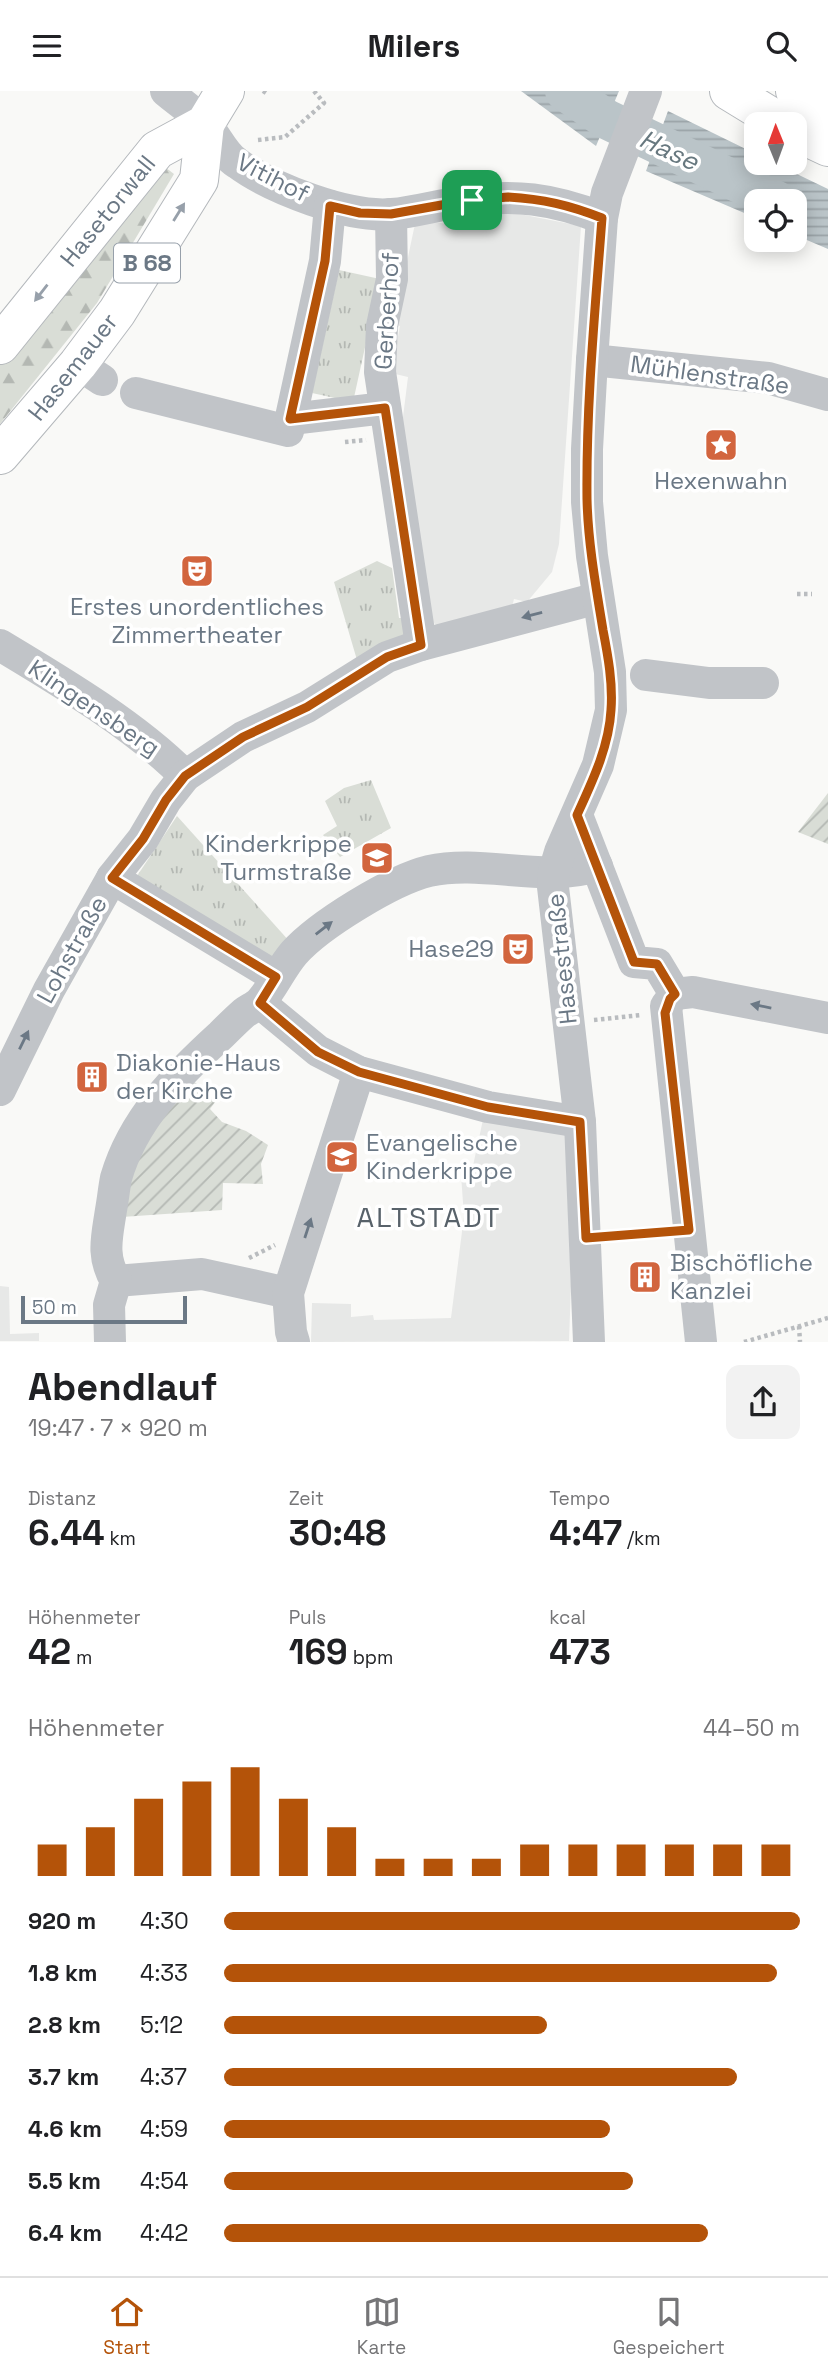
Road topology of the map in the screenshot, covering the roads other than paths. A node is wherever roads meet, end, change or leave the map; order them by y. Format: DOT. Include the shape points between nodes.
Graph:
graph roads {
  1 [pos="166,91"];
  2 [pos="225,91"];
  3 [pos="729,91"];
  4 [pos="795,91"];
  5 [pos="644,95"];
  6 [pos="828,111"];
  7 [pos="763,112"];
  8 [pos="205,124"];
  9 [pos="807,137"];
  10 [pos="828,147"];
  11 [pos="330,206"];
  12 [pos="391,214"];
  13 [pos="602,218"];
  14 [pos="0,345"];
  15 [pos="592,359"];
  16 [pos="136,393"];
  17 [pos="828,395"];
  18 [pos="385,408"];
  19 [pos="290,419"];
  20 [pos="0,455"];
  21 [pos="598,598"];
  22 [pos="421,645"];
  23 [pos="2,650"];
  24 [pos="627,674"];
  25 [pos="763,683"];
  26 [pos="194,769"];
  27 [pos="577,815"];
  28 [pos="597,866"];
  29 [pos="554,872"];
  30 [pos="112,878"];
  31 [pos="268,990"];
  32 [pos="670,1004"];
  33 [pos="828,1018"];
  34 [pos="359,1072"];
  35 [pos="0,1090"];
  36 [pos="580,1122"];
  37 [pos="116,1281"];
  38 [pos="288,1293"];
  39 [pos="110,1342"];
  40 [pos="294,1342"];
  41 [pos="589,1342"];
  42 [pos="701,1342"];
  1 -- 8 [label="street, Vitihof"];
  2 -- 8 [label="main road, B 68"];
  3 -- 7 [label="main road"];
  4 -- 6 [label="main road"];
  5 -- 13 [label="street, Hasestraße"];
  8 -- 11 [label="street, Vitihof" via="234,162"];
  8 -- 14 [label="main road, Hasetorwall / B 68, one-way" via="157,150"];
  20 -- 8 [label="main road, Hasemauer / B 68, one-way" via="90,372 117,312 199,180"];
  9 -- 10 [label="main road"];
  11 -- 12 [label="street, Vitihof"];
  11 -- 19 [label="street" via="325,261"];
  12 -- 13 [label="street, Vitihof" via="508,197 541,199"];
  12 -- 18 [label="street, Gerberhof" via="392,279 380,360"];
  13 -- 15 [label="street, Hasestraße"];
  15 -- 17 [label="street, Mühlenstraße" via="768,378"];
  15 -- 21 [label="street, Hasestraße" via="587,502"];
  16 -- 19 [label="street" via="288,431"];
  18 -- 19 [label="street"];
  18 -- 22 [label="street, Gerberhof"];
  21 -- 22 [label="street, Lohstraße, one-way"];
  21 -- 24 [label="street, Hasestraße"];
  22 -- 26 [label="street, Lohstraße" via="387,657"];
  23 -- 26 [label="street, Klingensberg"];
  24 -- 25 [label="street" via="709,683"];
  24 -- 27 [label="street, Hasestraße"];
  26 -- 30 [label="street, Lohstraße" via="166,800"];
  27 -- 28 [label="street"];
  27 -- 29 [label="street, Hasestraße"];
  28 -- 29 [label="street"];
  28 -- 32 [label="street" via="634,962 657,964"];
  31 -- 29 [label="street, one-way" via="295,952 323,928 405,880 429,871 455,869"];
  29 -- 36 [label="street, Hasestraße"];
  30 -- 31 [label="street"];
  35 -- 30 [label="street, Lohstraße, one-way" via="56,995"];
  31 -- 34 [label="street" via="318,1052"];
  31 -- 37 [label="street" via="188,1065 136,1130 116,1178 106,1249 108,1268"];
  33 -- 32 [label="street, one-way" via="693,992"];
  32 -- 42 [label="street"];
  34 -- 36 [label="street" via="488,1107"];
  38 -- 34 [label="street, one-way"];
  36 -- 41 [label="street, Hasestraße"];
  37 -- 38 [label="street" via="202,1274"];
  37 -- 39 [label="street" via="109,1305"];
  38 -- 40 [label="street"];
}
